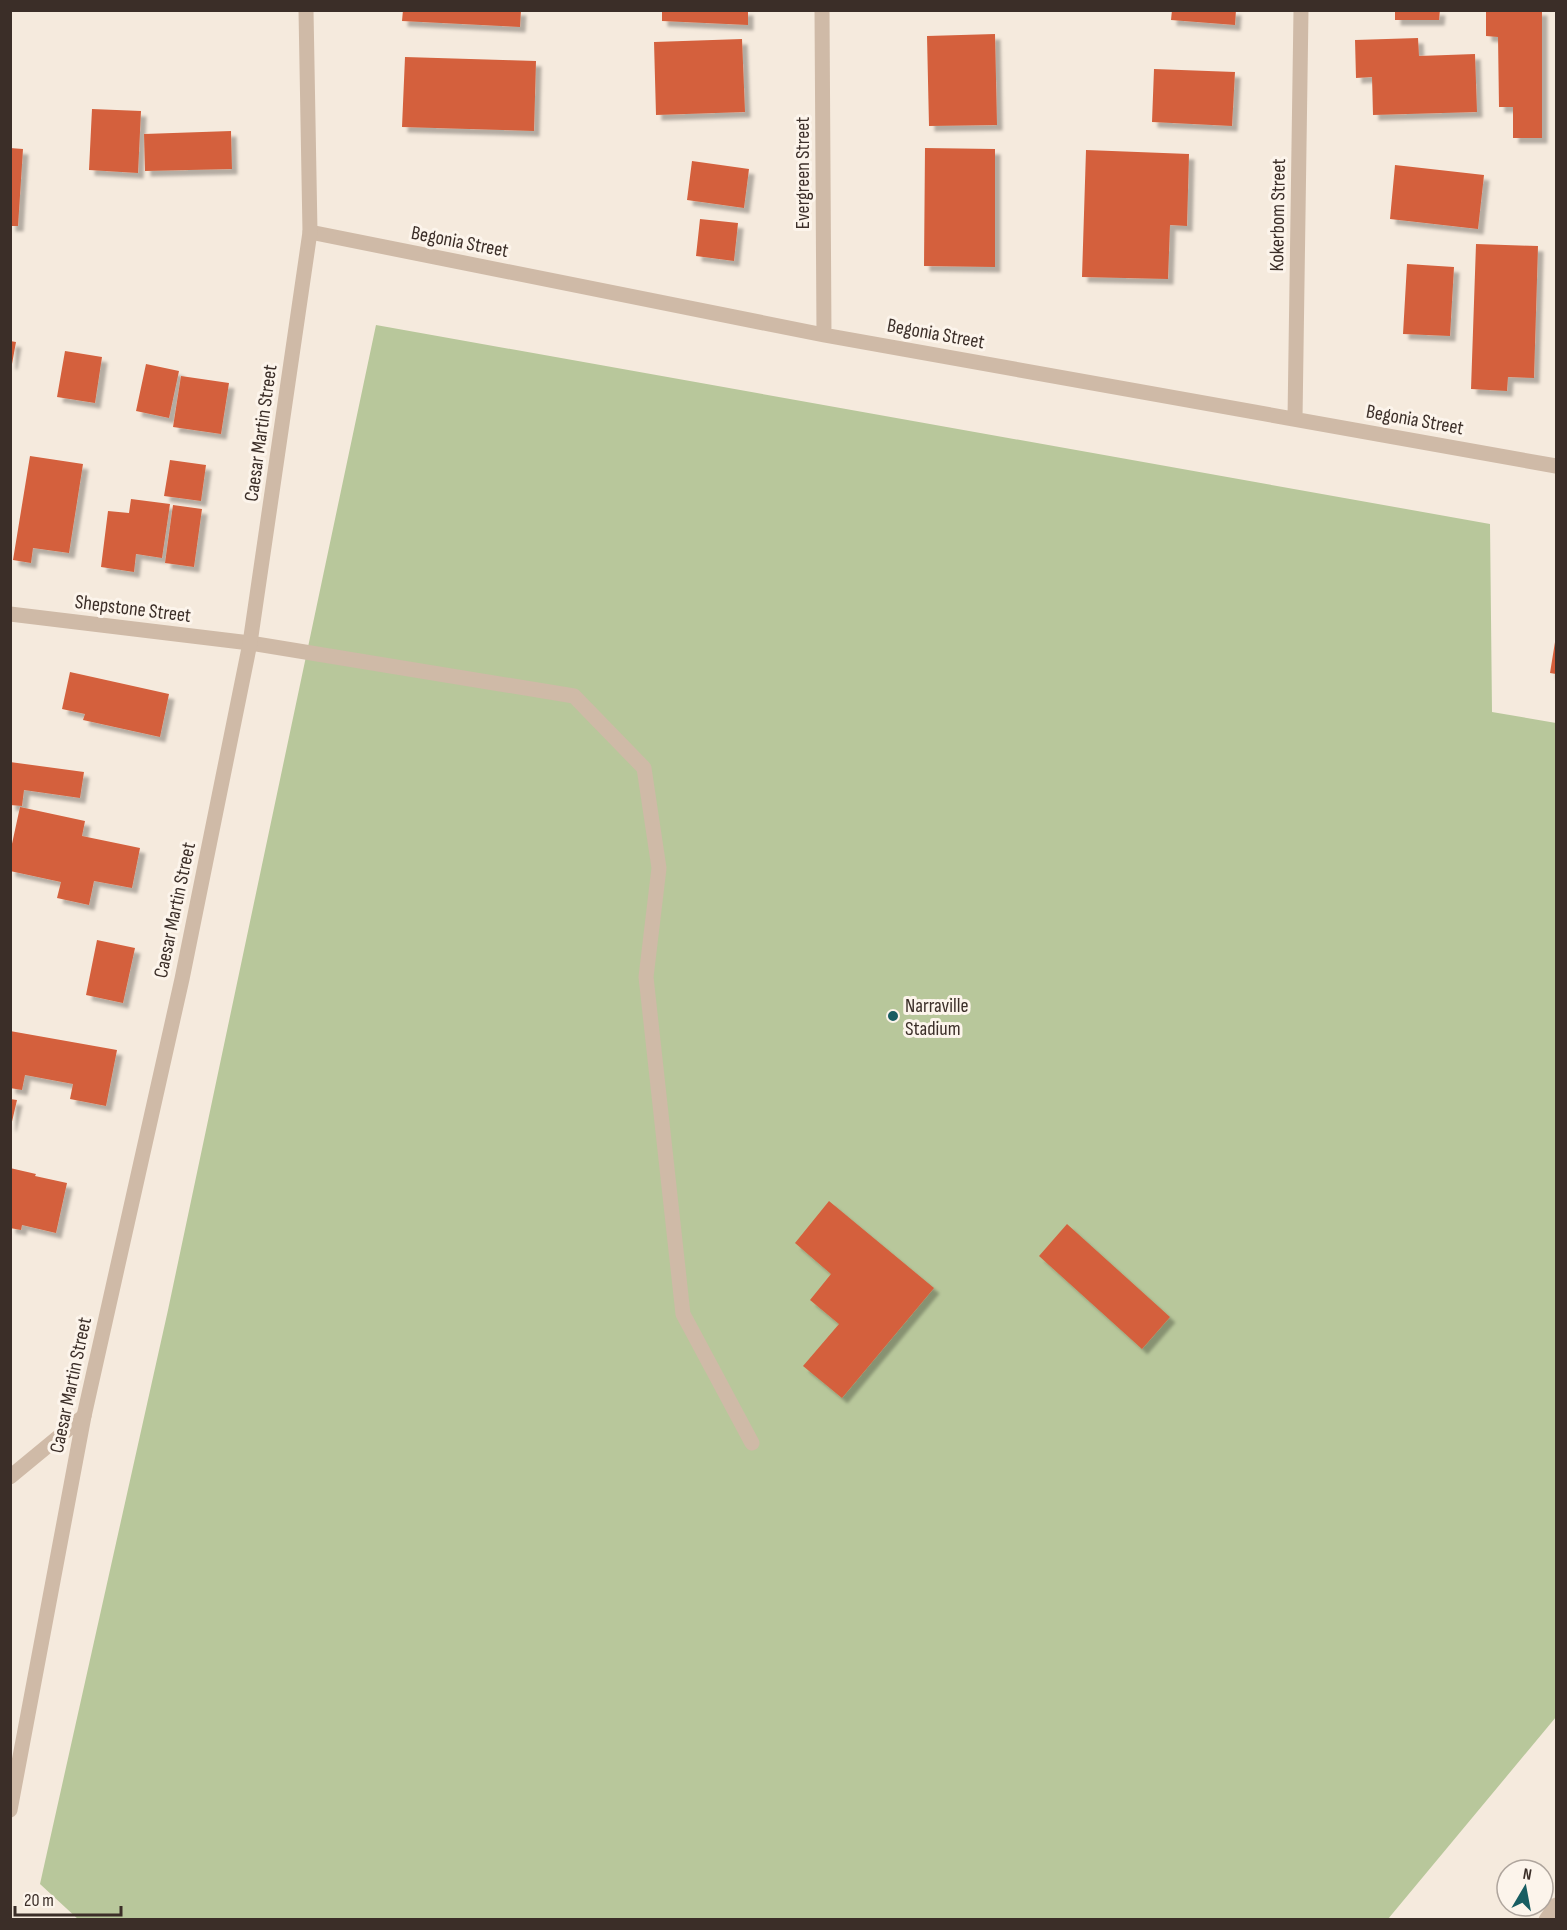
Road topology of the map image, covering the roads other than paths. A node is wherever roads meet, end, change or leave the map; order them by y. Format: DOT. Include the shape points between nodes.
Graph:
graph roads {
  1 [pos="306,10"];
  2 [pos="822,10"];
  3 [pos="1301,10"];
  4 [pos="310,232"];
  5 [pos="825,335"];
  6 [pos="1295,419"];
  7 [pos="1557,466"];
  8 [pos="10,614"];
  9 [pos="250,643"];
  10 [pos="84,1416"];
  11 [pos="752,1443"];
  12 [pos="10,1477"];
  13 [pos="10,1810"];
  14 [pos="1557,1905"];
  15 [pos="1546,1920"];
  1 -- 4 [label="street, Caesar Martin Street"];
  2 -- 5 [label="street, Evergreen Street"];
  3 -- 6 [label="street, Kokerbom Street"];
  4 -- 5 [label="street, Begonia Street"];
  4 -- 9 [label="street, Caesar Martin Street"];
  5 -- 6 [label="street, Begonia Street"];
  6 -- 7 [label="street, Begonia Street"];
  8 -- 9 [label="street, Shepstone Street"];
  9 -- 10 [label="street, Caesar Martin Street" via="182,979"];
  9 -- 11 [label="street, Shepstone Street" via="574,696 644,768 660,868 646,976 683,1314"];
  10 -- 12 [label="street"];
  10 -- 13 [label="street, Caesar Martin Street"];
  14 -- 15 [label="street"];
}
